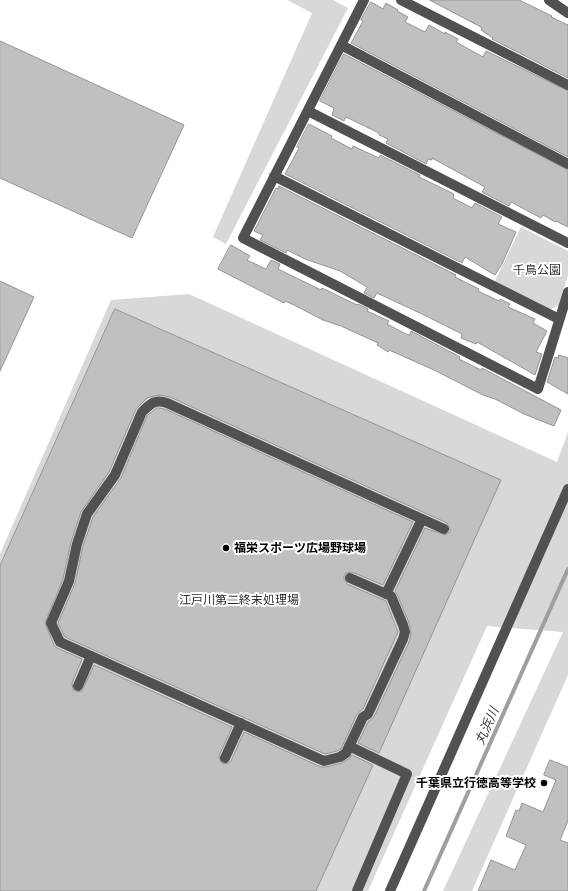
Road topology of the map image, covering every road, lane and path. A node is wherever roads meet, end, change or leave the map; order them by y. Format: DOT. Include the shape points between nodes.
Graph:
graph roads {
  1 [pos="364,0"];
  2 [pos="401,0"];
  3 [pos="549,0"];
  4 [pos="568,13"];
  5 [pos="341,45"];
  6 [pos="568,85"];
  7 [pos="308,110"];
  8 [pos="568,164"];
  9 [pos="274,176"];
  10 [pos="568,244"];
  11 [pos="568,292"];
  12 [pos="559,319"];
  13 [pos="568,489"];
  14 [pos="422,519"];
  15 [pos="444,529"];
  16 [pos="350,578"];
  17 [pos="386,594"];
  18 [pos="91,656"];
  19 [pos="78,686"];
  20 [pos="241,723"];
  21 [pos="349,746"];
  22 [pos="225,758"];
  23 [pos="357,891"];
  24 [pos="390,891"];
  1 -- 5 [label="street"];
  2 -- 6 [label="street"];
  3 -- 4 [label="street"];
  5 -- 7 [label="street"];
  5 -- 8 [label="street"];
  7 -- 9 [label="street"];
  7 -- 10 [label="street"];
  9 -- 12 [label="street"];
  9 -- 12 [label="street" via="243,238 538,388"];
  11 -- 12 [label="street"];
  13 -- 24 [label="street"];
  14 -- 15 [label="street"];
  14 -- 17 [label="street"];
  14 -- 18 [label="street" via="159,400 142,412 116,475 88,514 69,581 51,623 60,642"];
  16 -- 17 [label="street"];
  17 -- 21 [label="street" via="391,596 405,632 368,714 363,717"];
  18 -- 19 [label="street"];
  18 -- 20 [label="street"];
  20 -- 21 [label="street" via="324,761 340,757 346,753"];
  20 -- 22 [label="street"];
  21 -- 23 [label="street" via="407,774"];
}
